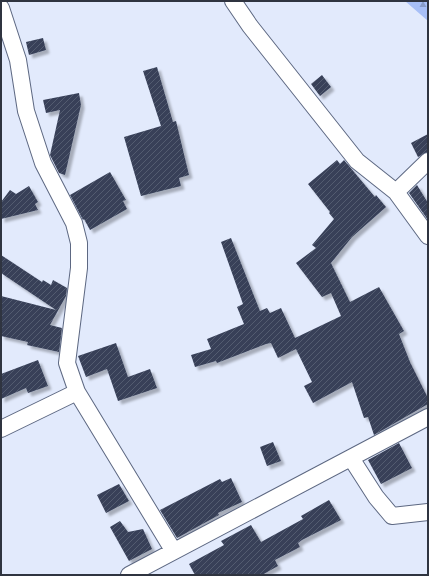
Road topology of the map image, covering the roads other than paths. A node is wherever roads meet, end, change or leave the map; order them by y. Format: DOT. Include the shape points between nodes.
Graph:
graph roads {
  1 [pos="234,1"];
  2 [pos="1,8"];
  3 [pos="428,161"];
  4 [pos="396,192"];
  5 [pos="428,236"];
  6 [pos="77,392"];
  7 [pos="428,416"];
  8 [pos="1,429"];
  9 [pos="352,458"];
  10 [pos="428,512"];
  11 [pos="173,550"];
  12 [pos="129,575"];
  1 -- 4 [label="street" via="250,26 357,161"];
  2 -- 6 [label="street" via="18,60 26,111 42,163 74,223 78,243 80,268 67,363"];
  3 -- 4 [label="street"];
  4 -- 5 [label="street"];
  6 -- 8 [label="street"];
  6 -- 11 [label="street"];
  7 -- 9 [label="street"];
  9 -- 10 [label="street" via="376,497 392,516"];
  9 -- 11 [label="street"];
  11 -- 12 [label="street"];
}
